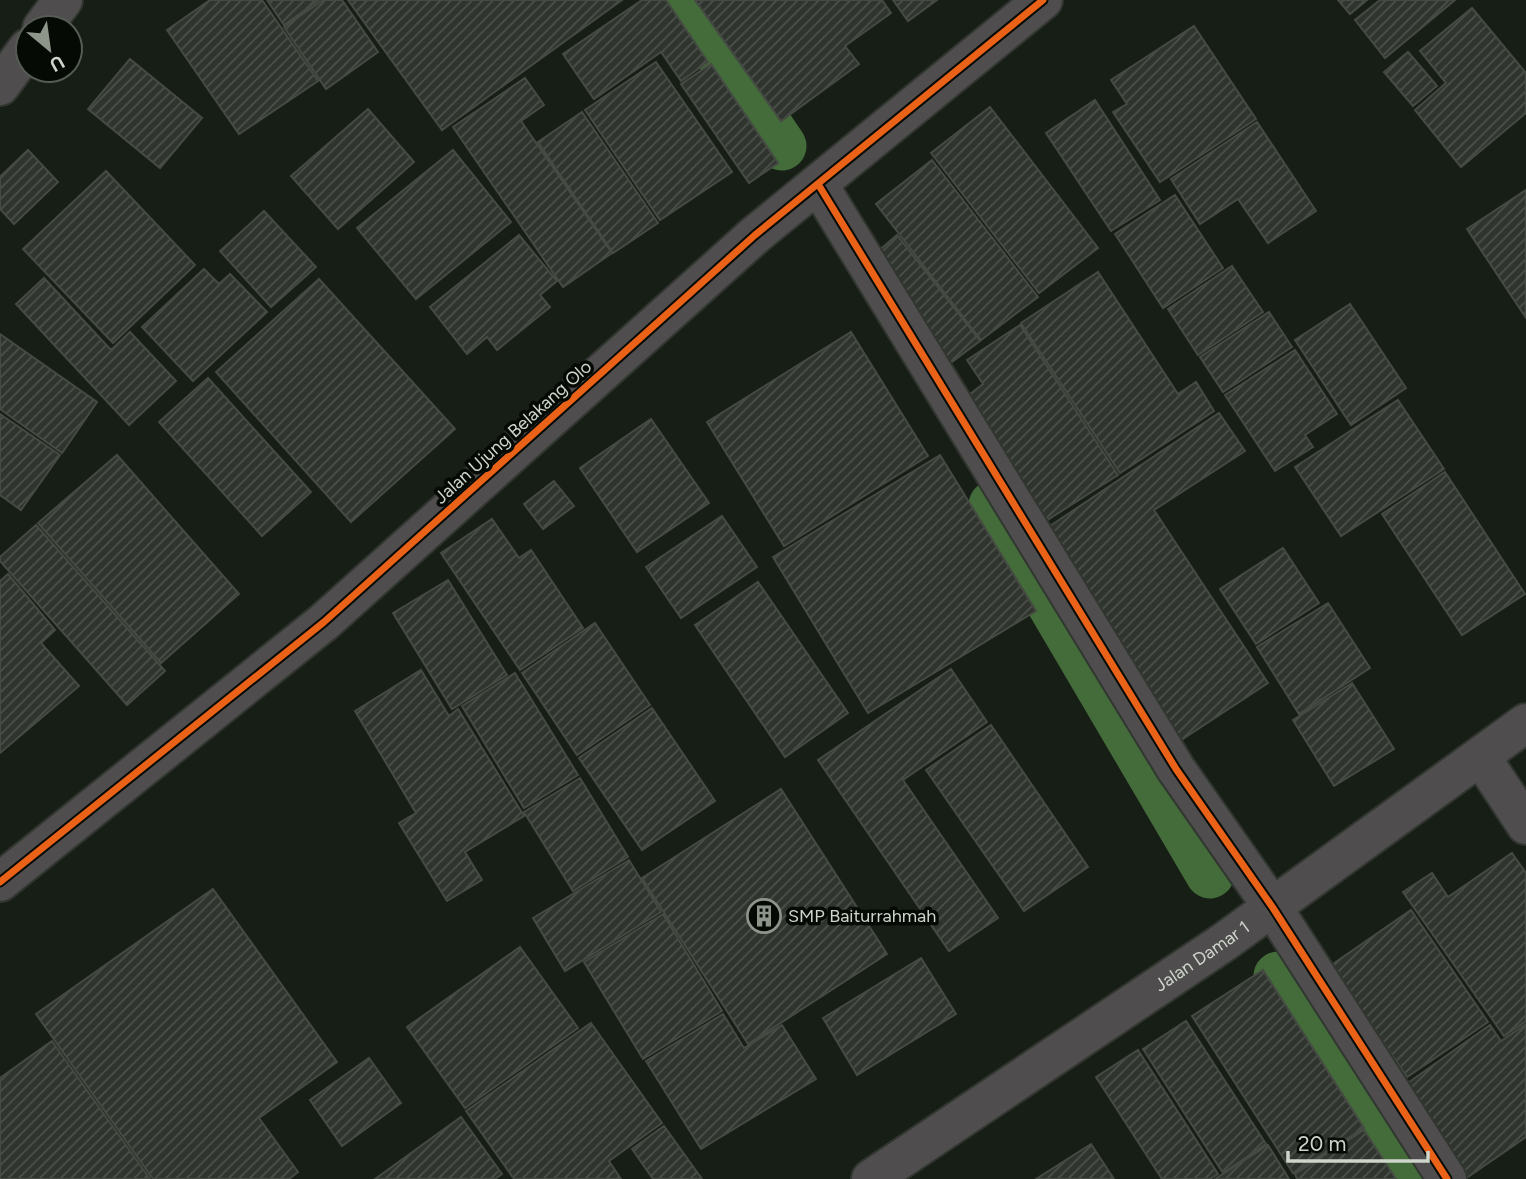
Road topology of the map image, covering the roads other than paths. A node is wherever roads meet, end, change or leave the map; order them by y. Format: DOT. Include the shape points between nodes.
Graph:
graph roads {
  1 [pos="1043,0"];
  2 [pos="14,67"];
  3 [pos="0,86"];
  4 [pos="815,186"];
  5 [pos="1526,723"];
  6 [pos="1481,757"];
  7 [pos="1526,825"];
  8 [pos="0,882"];
  9 [pos="1270,910"];
  10 [pos="882,1176"];
  11 [pos="1447,1179"];
  1 -- 4 [label="street, Jalan Ujung Belakang Olo"];
  2 -- 3 [label="street"];
  4 -- 8 [label="street, Jalan Ujung Belakang Olo" via="324,622"];
  4 -- 9 [label="street" via="1177,769"];
  5 -- 6 [label="street, Jalan Damar 1"];
  6 -- 7 [label="street"];
  6 -- 9 [label="street, Jalan Damar 1"];
  9 -- 10 [label="street, Jalan Damar 1"];
  9 -- 11 [label="street"];
}
